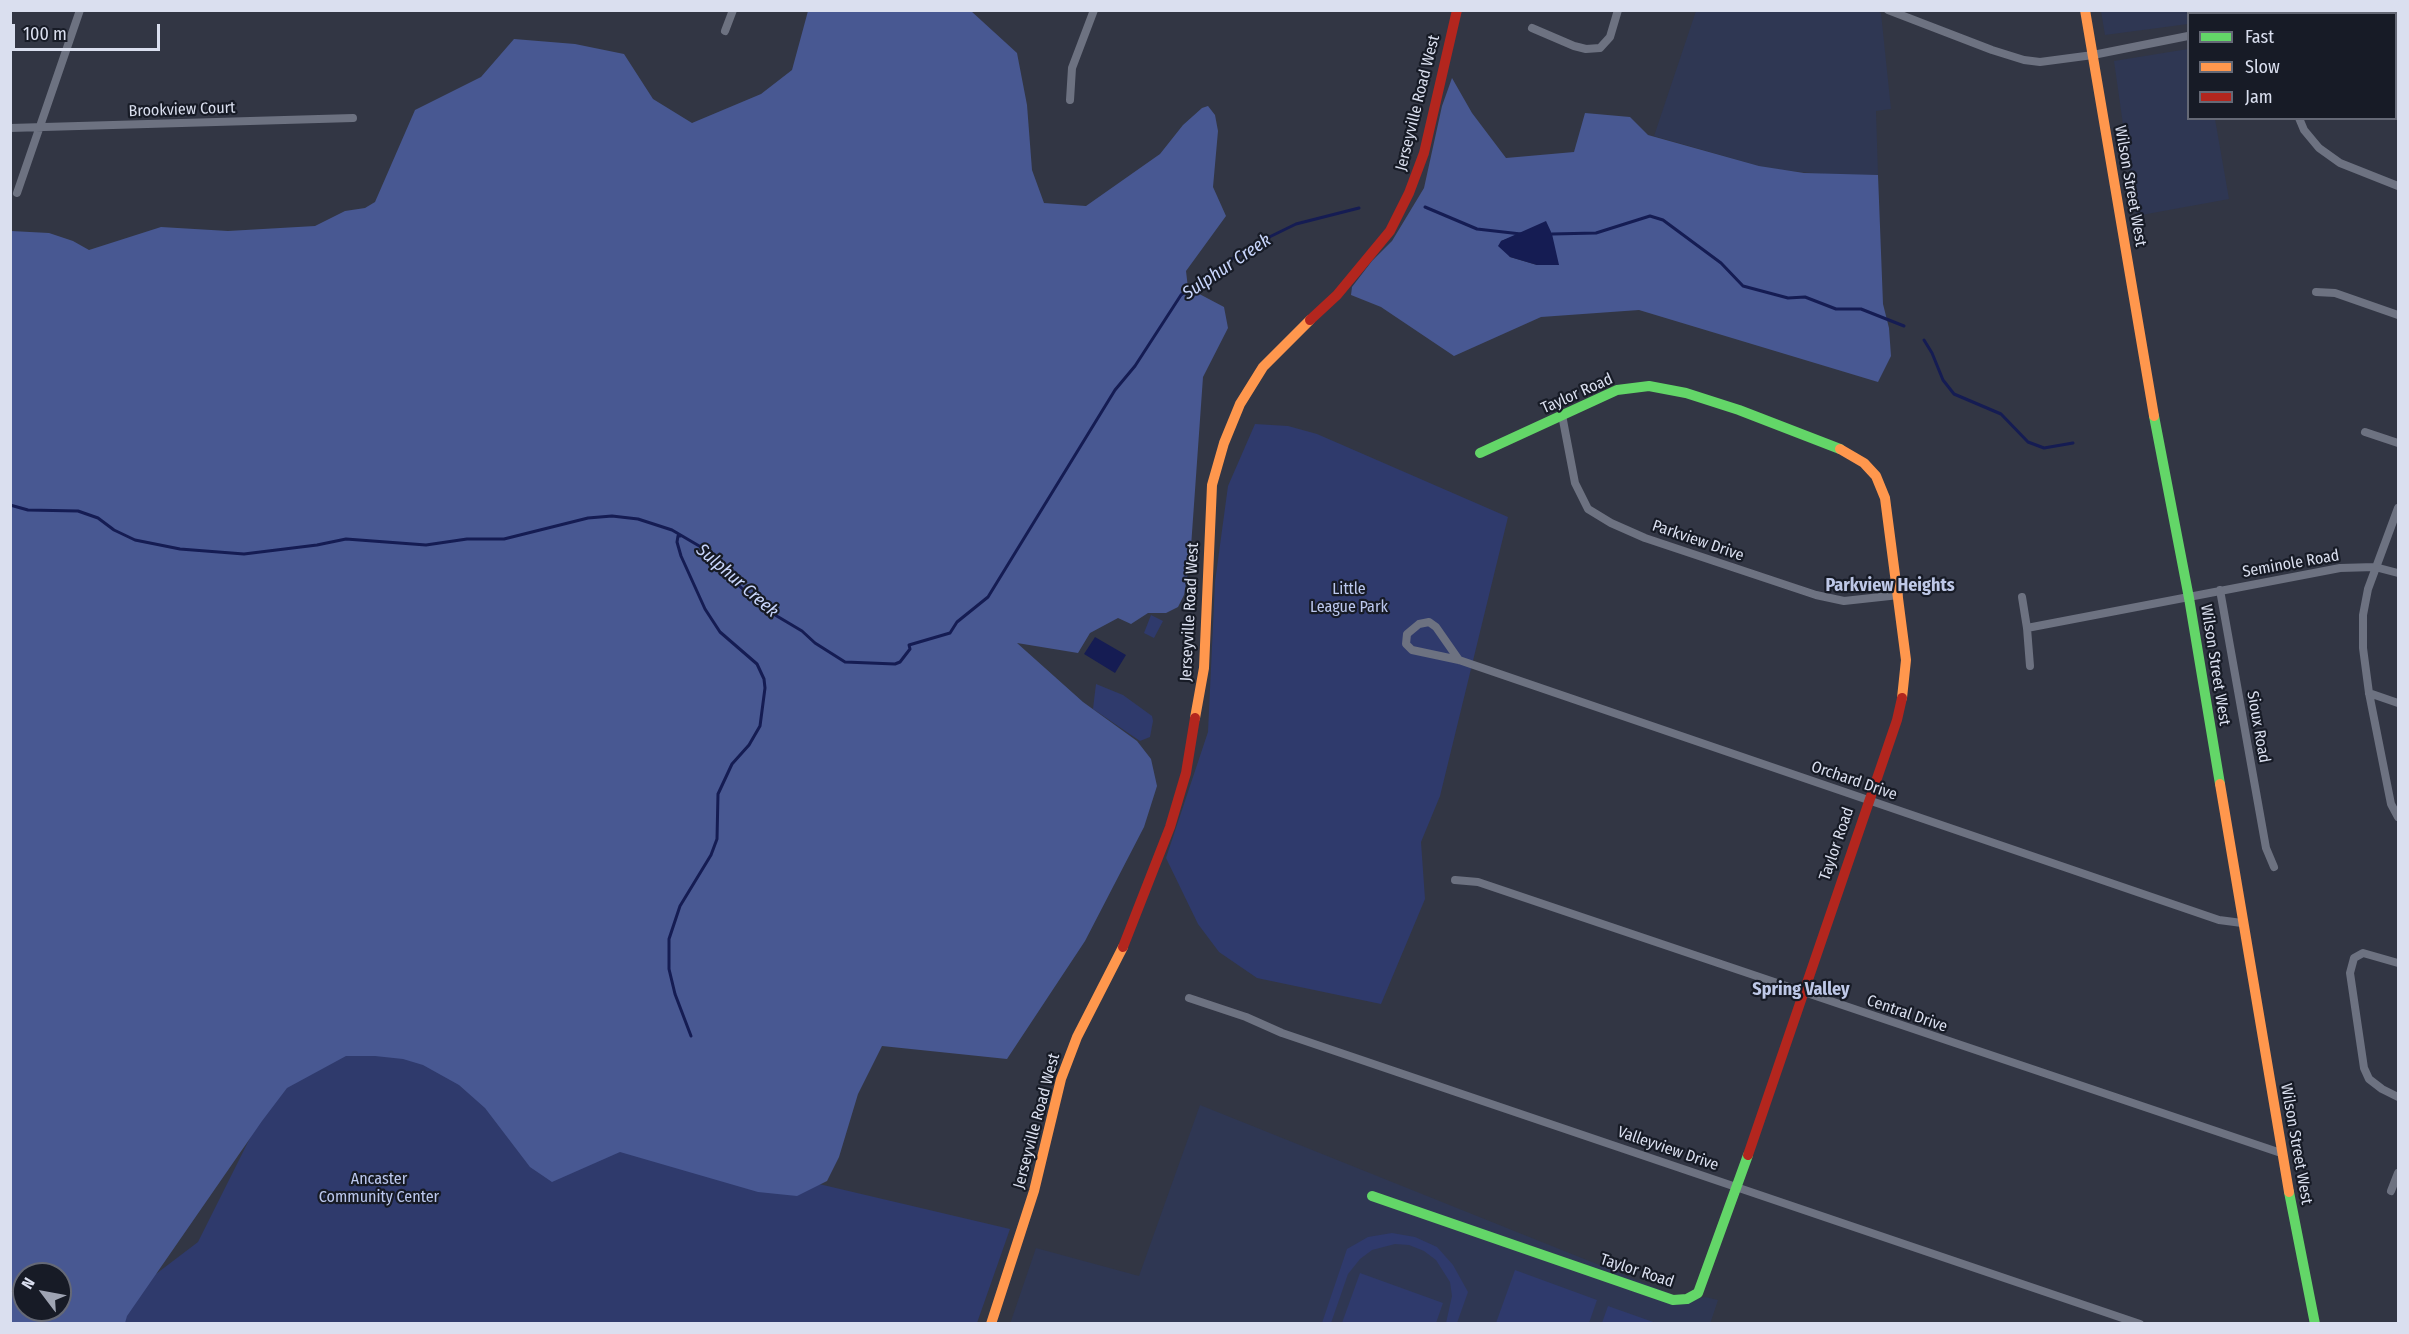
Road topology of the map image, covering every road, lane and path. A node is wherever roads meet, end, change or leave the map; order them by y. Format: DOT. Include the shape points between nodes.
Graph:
graph roads {
  1 [pos="80,10"];
  2 [pos="733,10"];
  3 [pos="1094,10"];
  4 [pos="1457,10"];
  5 [pos="1618,10"];
  6 [pos="1888,10"];
  7 [pos="2085,10"];
  8 [pos="1532,28"];
  9 [pos="724,31"];
  10 [pos="2187,36"];
  11 [pos="2093,55"];
  12 [pos="1070,100"];
  13 [pos="353,118"];
  14 [pos="2300,120"];
  15 [pos="10,128"];
  16 [pos="40,129"];
  17 [pos="2398,186"];
  18 [pos="17,193"];
  19 [pos="2316,292"];
  20 [pos="2398,315"];
  21 [pos="1562,415"];
  22 [pos="2365,432"];
  23 [pos="2398,443"];
  24 [pos="1480,453"];
  25 [pos="2398,508"];
  26 [pos="2375,567"];
  27 [pos="2398,573"];
  28 [pos="2220,590"];
  29 [pos="1899,595"];
  30 [pos="2022,597"];
  31 [pos="2188,598"];
  32 [pos="2027,628"];
  33 [pos="1459,660"];
  34 [pos="2030,666"];
  35 [pos="2369,693"];
  36 [pos="2398,703"];
  37 [pos="1868,800"];
  38 [pos="2398,817"];
  39 [pos="2274,867"];
  40 [pos="1455,880"];
  41 [pos="2241,923"];
  42 [pos="2398,963"];
  43 [pos="1803,993"];
  44 [pos="1189,998"];
  45 [pos="2398,1097"];
  46 [pos="2281,1153"];
  47 [pos="2398,1173"];
  48 [pos="1737,1188"];
  49 [pos="2391,1191"];
  50 [pos="1372,1196"];
  51 [pos="991,1323"];
  52 [pos="2140,1323"];
  53 [pos="2315,1323"];
  1 -- 16 [label="street"];
  2 -- 9 [label="street"];
  3 -- 12 [label="street" via="1072,68"];
  4 -- 51 [label="main road, Jerseyville Road West" via="1424,153 1390,231 1338,295 1263,367 1240,404 1224,443 1212,485 1204,668 1186,773 1149,884 1061,1079 1034,1191"];
  5 -- 8 [label="street" via="1610,37 1600,48 1574,46"];
  6 -- 11 [label="street" via="2024,60 2040,62"];
  7 -- 11 [label="main road, Wilson Street West"];
  10 -- 11 [label="street"];
  11 -- 31 [label="main road, Wilson Street West"];
  13 -- 16 [label="street, Brookview Court"];
  14 -- 17 [label="street" via="2319,148 2340,163"];
  15 -- 16 [label="street, Brookview Court"];
  16 -- 18 [label="street"];
  19 -- 20 [label="street" via="2335,293"];
  21 -- 24 [label="main road, Taylor Road"];
  21 -- 29 [label="street, Parkview Drive" via="1575,483 1588,508 1611,523 1816,595 1844,601"];
  21 -- 29 [label="main road, Taylor Road" via="1617,390 1649,386 1739,410 1845,451 1876,476 1885,498"];
  22 -- 23 [label="street"];
  25 -- 26 [label="street"];
  26 -- 27 [label="street, Seminole Road"];
  26 -- 28 [label="street, Seminole Road" via="2340,568"];
  26 -- 35 [label="street" via="2363,615"];
  28 -- 31 [label="street, Seminole Road"];
  28 -- 39 [label="street, Sioux Road" via="2266,848"];
  29 -- 37 [label="main road, Taylor Road" via="1905,685 1897,720"];
  30 -- 32 [label="street"];
  31 -- 32 [label="street, Seminole Road"];
  31 -- 41 [label="main road, Wilson Street West"];
  32 -- 34 [label="street"];
  33 -- 33 [label="street, Orchard Drive" via="1429,622 1419,624 1407,634 1406,644 1412,650"];
  33 -- 37 [label="street, Orchard Drive"];
  35 -- 36 [label="street"];
  35 -- 38 [label="street" via="2391,804"];
  37 -- 41 [label="street, Orchard Drive" via="2219,920"];
  37 -- 43 [label="main road, Taylor Road"];
  40 -- 43 [label="street, Central Drive" via="1478,882"];
  41 -- 46 [label="main road, Wilson Street West"];
  42 -- 45 [label="street" via="2363,953 2354,958 2350,972 2364,1068 2369,1079"];
  43 -- 46 [label="street, Central Drive"];
  43 -- 48 [label="main road, Taylor Road"];
  44 -- 48 [label="street, Valleyview Drive"];
  46 -- 53 [label="main road, Wilson Street West"];
  47 -- 49 [label="street"];
  48 -- 50 [label="main road, Taylor Road" via="1698,1293 1673,1300"];
  48 -- 52 [label="street, Valleyview Drive"];
}
